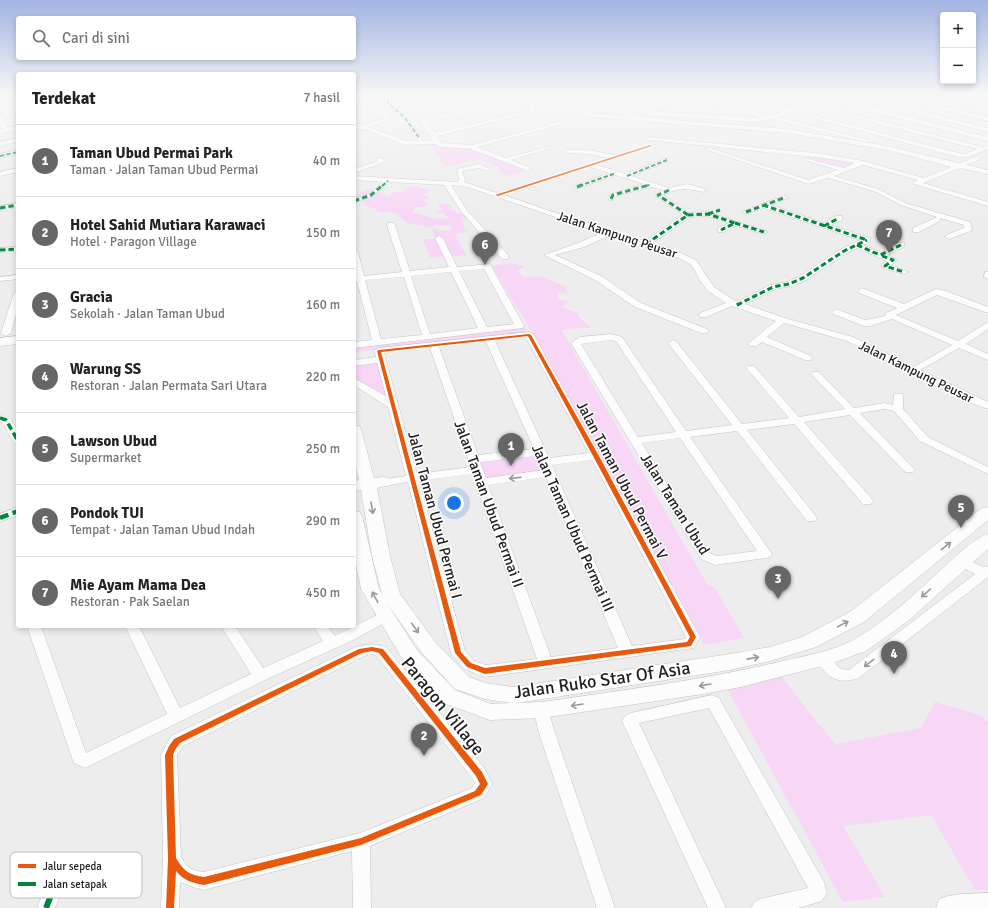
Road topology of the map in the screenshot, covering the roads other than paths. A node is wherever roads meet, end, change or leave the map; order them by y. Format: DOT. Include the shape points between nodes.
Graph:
graph roads {
  1 [pos="389,136"];
  2 [pos="418,136"];
  3 [pos="435,136"];
  4 [pos="512,136"];
  5 [pos="821,136"];
  6 [pos="842,136"];
  7 [pos="875,136"];
  8 [pos="889,136"];
  9 [pos="934,136"];
  10 [pos="977,136"];
  11 [pos="420,139"];
  12 [pos="650,139"];
  13 [pos="988,139"];
  14 [pos="16,140"];
  15 [pos="437,142"];
  16 [pos="862,142"];
  17 [pos="0,144"];
  18 [pos="695,144"];
  19 [pos="651,146"];
  20 [pos="472,147"];
  21 [pos="550,147"];
  22 [pos="6,149"];
  23 [pos="986,150"];
  24 [pos="567,151"];
  25 [pos="779,151"];
  26 [pos="16,152"];
  27 [pos="0,156"];
  28 [pos="615,157"];
  29 [pos="379,159"];
  30 [pos="504,160"];
  31 [pos="667,160"];
  32 [pos="859,164"];
  33 [pos="592,166"];
  34 [pos="962,166"];
  35 [pos="487,169"];
  36 [pos="528,169"];
  37 [pos="16,170"];
  38 [pos="356,170"];
  39 [pos="844,170"];
  40 [pos="988,172"];
  41 [pos="616,173"];
  42 [pos="0,174"];
  43 [pos="988,175"];
  44 [pos="628,176"];
  45 [pos="828,176"];
  46 [pos="356,178"];
  47 [pos="388,181"];
  48 [pos="446,182"];
  49 [pos="921,182"];
  50 [pos="459,184"];
  51 [pos="650,185"];
  52 [pos="577,187"];
  53 [pos="669,190"];
  54 [pos="703,190"];
  55 [pos="497,195"];
  56 [pos="786,197"];
  57 [pos="611,198"];
  58 [pos="356,200"];
  59 [pos="898,201"];
  60 [pos="988,204"];
  61 [pos="16,205"];
  62 [pos="763,205"];
  63 [pos="0,208"];
  64 [pos="720,210"];
  65 [pos="746,212"];
  66 [pos="708,214"];
  67 [pos="688,215"];
  68 [pos="839,218"];
  69 [pos="937,219"];
  70 [pos="735,223"];
  71 [pos="391,225"];
  72 [pos="824,226"];
  73 [pos="968,229"];
  74 [pos="722,230"];
  75 [pos="916,230"];
  76 [pos="764,232"];
  77 [pos="608,233"];
  78 [pos="949,237"];
  79 [pos="439,238"];
  80 [pos="646,244"];
  81 [pos="857,245"];
  82 [pos="901,245"];
  83 [pos="16,249"];
  84 [pos="0,250"];
  85 [pos="880,255"];
  86 [pos="505,257"];
  87 [pos="453,270"];
  88 [pos="904,272"];
  89 [pos="406,274"];
  90 [pos="16,277"];
  91 [pos="0,278"];
  92 [pos="357,279"];
  93 [pos="862,291"];
  94 [pos="956,294"];
  95 [pos="16,298"];
  96 [pos="735,304"];
  97 [pos="988,306"];
  98 [pos="903,307"];
  99 [pos="988,310"];
  100 [pos="836,312"];
  101 [pos="703,315"];
  102 [pos="890,317"];
  103 [pos="782,320"];
  104 [pos="988,325"];
  105 [pos="704,331"];
  106 [pos="16,332"];
  107 [pos="486,335"];
  108 [pos="2,336"];
  109 [pos="761,338"];
  110 [pos="16,340"];
  111 [pos="430,341"];
  112 [pos="673,343"];
  113 [pos="753,344"];
  114 [pos="356,345"];
  115 [pos="958,345"];
  116 [pos="16,348"];
  117 [pos="0,350"];
  118 [pos="379,351"];
  119 [pos="988,357"];
  120 [pos="808,358"];
  121 [pos="356,362"];
  122 [pos="751,368"];
  123 [pos="918,368"];
  124 [pos="816,374"];
  125 [pos="356,381"];
  126 [pos="898,396"];
  127 [pos="393,405"];
  128 [pos="988,406"];
  129 [pos="898,409"];
  130 [pos="852,411"];
  131 [pos="0,418"];
  132 [pos="797,420"];
  133 [pos="739,428"];
  134 [pos="683,435"];
  135 [pos="356,436"];
  136 [pos="16,438"];
  137 [pos="636,441"];
  138 [pos="596,456"];
  139 [pos="545,462"];
  140 [pos="475,464"];
  141 [pos="909,470"];
  142 [pos="988,471"];
  143 [pos="414,478"];
  144 [pos="481,482"];
  145 [pos="369,484"];
  146 [pos="867,501"];
  147 [pos="16,512"];
  148 [pos="988,512"];
  149 [pos="0,518"];
  150 [pos="811,518"];
  151 [pos="356,525"];
  152 [pos="988,540"];
  153 [pos="962,561"];
  154 [pos="986,572"];
  155 [pos="385,616"];
  156 [pos="35,628"];
  157 [pos="133,628"];
  158 [pos="229,628"];
  159 [pos="321,628"];
  160 [pos="332,643"];
  161 [pos="627,652"];
  162 [pos="818,660"];
  163 [pos="730,662"];
  164 [pos="546,663"];
  165 [pos="260,676"];
  166 [pos="741,679"];
  167 [pos="542,710"];
  168 [pos="176,716"];
  169 [pos="361,841"];
  170 [pos="172,859"];
  171 [pos="50,898"];
  172 [pos="988,905"];
  173 [pos="46,908"];
  174 [pos="170,908"];
  175 [pos="362,908"];
  176 [pos="606,908"];
  177 [pos="717,908"];
  178 [pos="760,908"];
  179 [pos="948,908"];
  1 -- 15 [label="street" via="402,142"];
  2 -- 11 [label="street"];
  3 -- 15 [label="street"];
  4 -- 20 [label="street"];
  5 -- 16 [label="street"];
  6 -- 16 [label="street"];
  7 -- 16 [label="street"];
  8 -- 23 [label="street" via="962,156"];
  9 -- 23 [label="street"];
  10 -- 13 [label="street"];
  12 -- 18 [label="street"];
  14 -- 17 [label="street"];
  15 -- 20 [label="street" via="440,145"];
  16 -- 34 [label="street"];
  17 -- 22 [label="street"];
  18 -- 25 [label="street"];
  18 -- 45 [label="street" via="805,181"];
  19 -- 28 [label="street"];
  20 -- 30 [label="street"];
  21 -- 30 [label="street"];
  23 -- 34 [label="street"];
  24 -- 28 [label="street"];
  25 -- 32 [label="street" via="824,156"];
  25 -- 39 [label="street"];
  26 -- 27 [label="street"];
  28 -- 33 [label="street"];
  29 -- 38 [label="street" via="384,161"];
  30 -- 36 [label="street"];
  31 -- 44 [label="street"];
  32 -- 39 [label="street"];
  32 -- 49 [label="street"];
  33 -- 41 [label="street"];
  33 -- 55 [label="street"];
  34 -- 40 [label="street"];
  34 -- 43 [label="street"];
  34 -- 49 [label="street"];
  35 -- 50 [label="street" via="479,166 459,170 462,180"];
  37 -- 42 [label="street"];
  39 -- 45 [label="street"];
  41 -- 44 [label="street"];
  41 -- 52 [label="street"];
  44 -- 51 [label="street"];
  45 -- 59 [label="street" via="876,190"];
  46 -- 47 [label="street, Jalan Kampung Peusar"];
  47 -- 48 [label="street, Jalan Kampung Peusar"];
  47 -- 58 [label="street" via="371,195"];
  48 -- 50 [label="street, Jalan Kampung Peusar"];
  48 -- 86 [label="street" via="463,210"];
  49 -- 60 [label="street"];
  50 -- 55 [label="street, Jalan Kampung Peusar"];
  51 -- 53 [label="street"];
  51 -- 57 [label="street"];
  53 -- 54 [label="street" via="688,186"];
  53 -- 67 [label="street" via="658,195"];
  55 -- 77 [label="street, Jalan Kampung Peusar"];
  56 -- 62 [label="street"];
  59 -- 69 [label="street" via="895,204 898,207"];
  59 -- 73 [label="street" via="967,224"];
  61 -- 63 [label="street"];
  62 -- 65 [label="street"];
  62 -- 72 [label="street"];
  64 -- 66 [label="street"];
  66 -- 67 [label="street"];
  66 -- 70 [label="street"];
  67 -- 80 [label="street"];
  68 -- 72 [label="street"];
  69 -- 73 [label="street"];
  69 -- 75 [label="street"];
  70 -- 74 [label="street"];
  70 -- 76 [label="street"];
  71 -- 89 [label="street, Jalan Taman Ubud Permai II"];
  72 -- 81 [label="street" via="867,240"];
  73 -- 78 [label="street"];
  77 -- 80 [label="street, Jalan Kampung Peusar"];
  77 -- 105 [label="street" via="548,255 598,278 638,305"];
  79 -- 87 [label="street, Jalan Taman Ubud Permai III"];
  80 -- 96 [label="street, Jalan Kampung Peusar" via="693,262 711,289"];
  81 -- 85 [label="street"];
  81 -- 96 [label="street" via="804,278 775,286"];
  82 -- 85 [label="street"];
  83 -- 84 [label="street"];
  85 -- 88 [label="street" via="893,260 885,266"];
  87 -- 89 [label="street"];
  87 -- 107 [label="street, Jalan Taman Ubud Permai III"];
  87 -- 107 [label="street" via="487,266 520,327"];
  89 -- 92 [label="street"];
  89 -- 111 [label="street, Jalan Taman Ubud Permai II"];
  90 -- 91 [label="street"];
  92 -- 118 [label="street, Jalan Taman Ubud Permai I"];
  93 -- 98 [label="street"];
  94 -- 97 [label="street"];
  95 -- 108 [label="street"];
  96 -- 101 [label="street"];
  96 -- 103 [label="street, Jalan Kampung Peusar"];
  98 -- 99 [label="street" via="939,292"];
  98 -- 102 [label="street" via="890,314"];
  100 -- 102 [label="street" via="864,323"];
  102 -- 115 [label="street"];
  103 -- 109 [label="street"];
  103 -- 128 [label="street, Jalan Kampung Peusar" via="850,339"];
  104 -- 115 [label="street"];
  106 -- 108 [label="street"];
  107 -- 111 [label="street"];
  107 -- 138 [label="street, Jalan Taman Ubud Permai V" via="529,335"];
  107 -- 139 [label="street, Jalan Taman Ubud Permai III"];
  108 -- 110 [label="street"];
  109 -- 113 [label="street"];
  109 -- 120 [label="street"];
  111 -- 118 [label="street"];
  111 -- 140 [label="street, Jalan Taman Ubud Permai II"];
  112 -- 133 [label="street"];
  114 -- 118 [label="street"];
  115 -- 119 [label="street"];
  115 -- 123 [label="street"];
  116 -- 117 [label="street"];
  118 -- 121 [label="street"];
  118 -- 127 [label="street, Jalan Taman Ubud Permai I"];
  122 -- 132 [label="street"];
  124 -- 130 [label="street"];
  125 -- 127 [label="street"];
  126 -- 129 [label="street"];
  127 -- 143 [label="street, Jalan Taman Ubud Permai I"];
  129 -- 130 [label="street, Jalan Taman Ubud" via="885,406"];
  129 -- 142 [label="street" via="924,439"];
  130 -- 132 [label="street, Jalan Taman Ubud"];
  130 -- 141 [label="street"];
  131 -- 136 [label="street" via="6,420"];
  132 -- 133 [label="street, Jalan Taman Ubud"];
  132 -- 146 [label="street"];
  133 -- 134 [label="street, Jalan Taman Ubud"];
  133 -- 150 [label="street"];
  134 -- 137 [label="street, Jalan Taman Ubud"];
  134 -- 137 [label="street, Jalan Taman Ubud" via="619,339 611,337 577,341"];
  134 -- 137 [label="street, Jalan Taman Ubud" via="766,554 715,561 705,556"];
  135 -- 145 [label="street, Jalan Ruko Star Of Asia"];
  138 -- 139 [label="street"];
  138 -- 161 [label="street, Jalan Taman Ubud Permai V" via="693,638 688,644"];
  139 -- 140 [label="street"];
  139 -- 144 [label="street, one-way"];
  139 -- 161 [label="street, Jalan Taman Ubud Permai III"];
  140 -- 143 [label="street"];
  140 -- 144 [label="street, Jalan Taman Ubud Permai II"];
  143 -- 145 [label="street"];
  143 -- 164 [label="street, Jalan Taman Ubud Permai I" via="458,653 469,666 485,671"];
  144 -- 164 [label="street, Jalan Taman Ubud Permai II"];
  145 -- 163 [label="street, Jalan Ruko Star Of Asia, one-way" via="381,556 391,594 429,648 462,684 485,691 514,695"];
  147 -- 149 [label="street"];
  163 -- 148 [label="street, Jalan Ruko Star Of Asia, one-way" via="770,654 809,642 857,617"];
  155 -- 151 [label="street, Jalan Ruko Star Of Asia, one-way" via="370,589"];
  152 -- 153 [label="street, Jalan Ruko Star Of Asia"];
  153 -- 154 [label="street"];
  153 -- 162 [label="street, Jalan Ruko Star Of Asia, one-way" via="901,616 859,646"];
  154 -- 162 [label="street, one-way" via="854,674 841,676"];
  155 -- 160 [label="street"];
  155 -- 167 [label="street, Jalan Ruko Star Of Asia" via="410,655 448,696 490,712"];
  156 -- 168 [label="street" via="82,760 85,761"];
  157 -- 168 [label="street"];
  158 -- 165 [label="street"];
  159 -- 160 [label="street"];
  160 -- 165 [label="street"];
  161 -- 164 [label="street"];
  162 -- 166 [label="street, Jalan Ruko Star Of Asia"];
  163 -- 166 [label="street"];
  165 -- 168 [label="street"];
  166 -- 167 [label="street, Jalan Ruko Star Of Asia, one-way"];
  167 -- 176 [label="street" via="546,730"];
  169 -- 170 [label="street, Paragon Village" via="204,881 191,880 181,873"];
  169 -- 170 [label="street, Paragon Village" via="478,793 484,784 479,774 384,654 372,649 361,651 177,741 170,755"];
  169 -- 175 [label="street"];
  170 -- 174 [label="street, Paragon Village"];
  171 -- 173 [label="street"];
  172 -- 179 [label="street"];
  177 -- 178 [label="street" via="630,720 713,701 819,891 816,896"];
}
